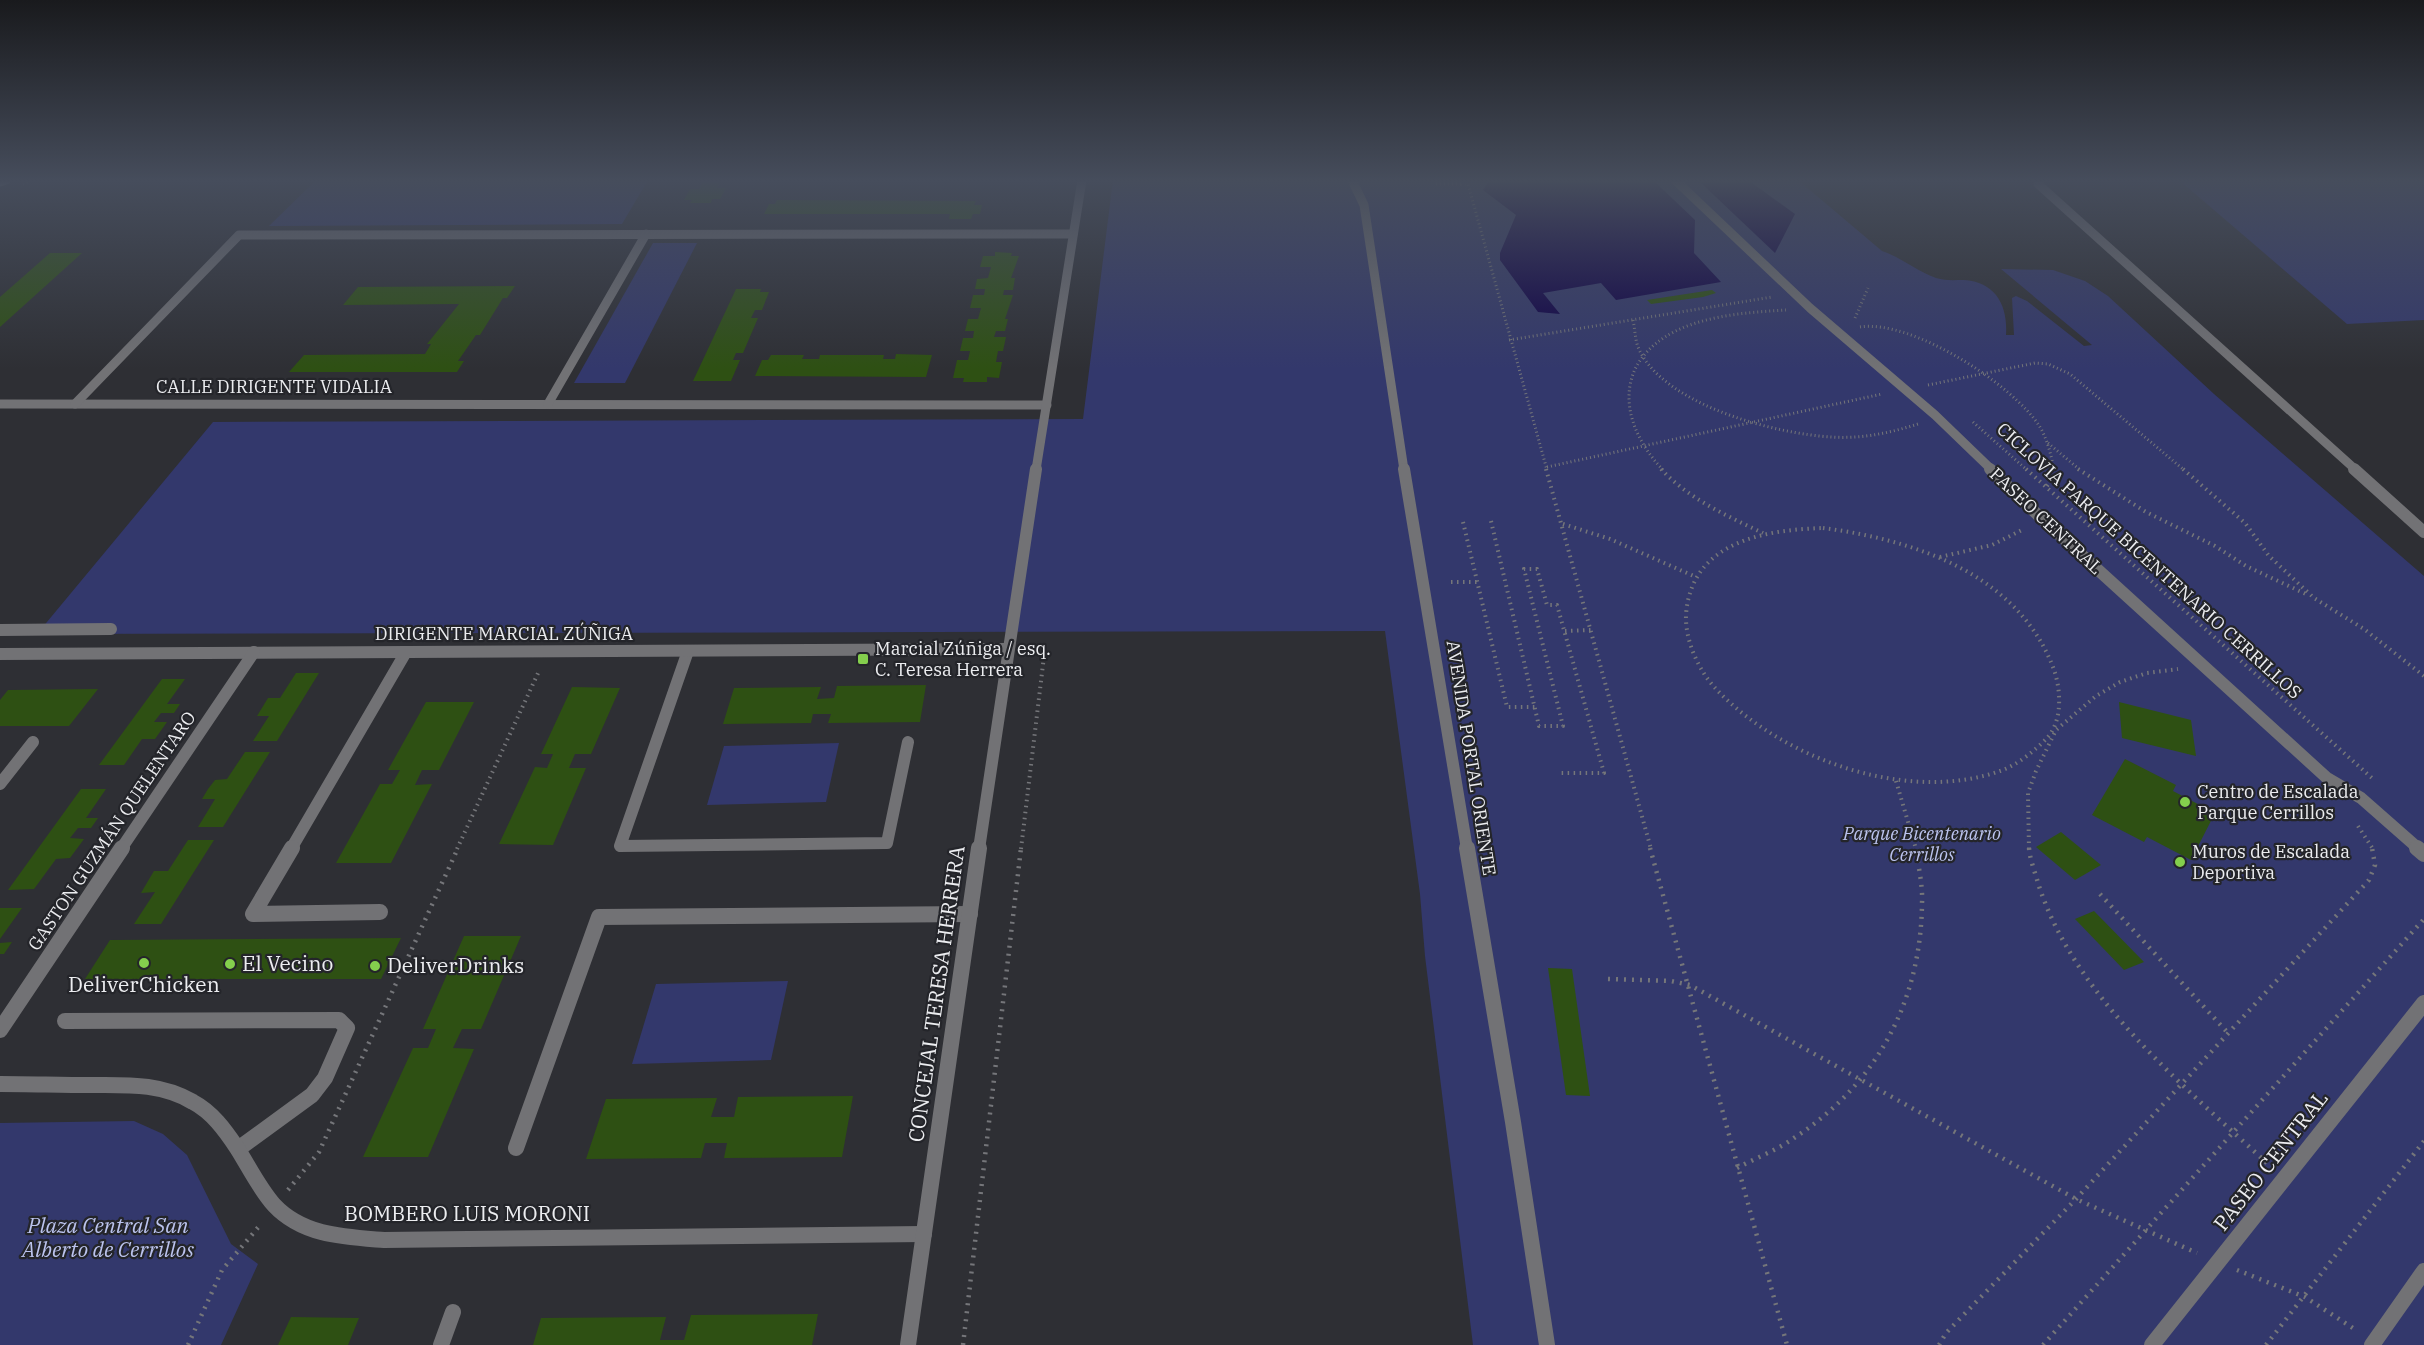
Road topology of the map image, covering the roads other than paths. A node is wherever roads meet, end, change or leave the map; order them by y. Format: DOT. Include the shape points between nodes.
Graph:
graph roads {
  1 [pos="231,243"];
  2 [pos="641,243"];
  3 [pos="1072,243"];
  4 [pos="1369,243"];
  5 [pos="1742,243"];
  6 [pos="2103,243"];
  7 [pos="0,404"];
  8 [pos="75,404"];
  9 [pos="548,404"];
  10 [pos="1047,405"];
  11 [pos="2424,532"];
  12 [pos="111,629"];
  13 [pos="0,630"];
  14 [pos="1008,649"];
  15 [pos="688,651"];
  16 [pos="254,652"];
  17 [pos="406,652"];
  18 [pos="0,654"];
  19 [pos="33,742"];
  20 [pos="908,742"];
  21 [pos="0,784"];
  22 [pos="2424,854"];
  23 [pos="380,912"];
  24 [pos="970,914"];
  25 [pos="2424,1003"];
  26 [pos="65,1021"];
  27 [pos="0,1030"];
  28 [pos="0,1084"];
  29 [pos="516,1148"];
  30 [pos="238,1149"];
  31 [pos="924,1234"];
  32 [pos="2424,1271"];
  33 [pos="453,1312"];
  34 [pos="2374,1343"];
  35 [pos="441,1345"];
  36 [pos="908,1345"];
  37 [pos="1547,1345"];
  38 [pos="2152,1345"];
  1 -- 8 [label="street"];
  2 -- 9 [label="street"];
  3 -- 10 [label="street, CONCEJAL TERESA HERRERA"];
  4 -- 37 [label="street, AVENIDA PORTAL ORIENTE"];
  5 -- 22 [label="street, PASEO CENTRAL" via="1810,308 1935,415 2040,517 2327,778 2361,798"];
  6 -- 11 [label="street"];
  7 -- 8 [label="street, CALLE DIRIGENTE VIDALIA"];
  8 -- 9 [label="street, CALLE DIRIGENTE VIDALIA"];
  9 -- 10 [label="street, CALLE DIRIGENTE VIDALIA"];
  10 -- 14 [label="street, CONCEJAL TERESA HERRERA"];
  12 -- 13 [label="street"];
  14 -- 15 [label="street, DIRIGENTE MARCIAL ZÚÑIGA"];
  14 -- 24 [label="street, CONCEJAL TERESA HERRERA"];
  15 -- 17 [label="street, DIRIGENTE MARCIAL ZÚÑIGA"];
  15 -- 20 [label="street" via="620,846 887,843"];
  16 -- 17 [label="street, DIRIGENTE MARCIAL ZÚÑIGA"];
  16 -- 18 [label="street, DIRIGENTE MARCIAL ZÚÑIGA"];
  16 -- 27 [label="street, GASTON GUZMÁN QUELENTARO"];
  17 -- 23 [label="street" via="253,914"];
  19 -- 21 [label="street"];
  24 -- 29 [label="street" via="600,917"];
  24 -- 31 [label="street, CONCEJAL TERESA HERRERA"];
  25 -- 38 [label="street, PASEO CENTRAL"];
  26 -- 30 [label="street" via="339,1020 347,1028 325,1078 312,1095"];
  28 -- 30 [label="street, BOMBERO LUIS MORONI" via="130,1085 173,1092 204,1108 224,1127"];
  30 -- 31 [label="street, BOMBERO LUIS MORONI" via="275,1206 293,1222 339,1237 384,1240"];
  31 -- 36 [label="street, CONCEJAL TERESA HERRERA"];
  32 -- 34 [label="street"];
  33 -- 35 [label="street"];
}
